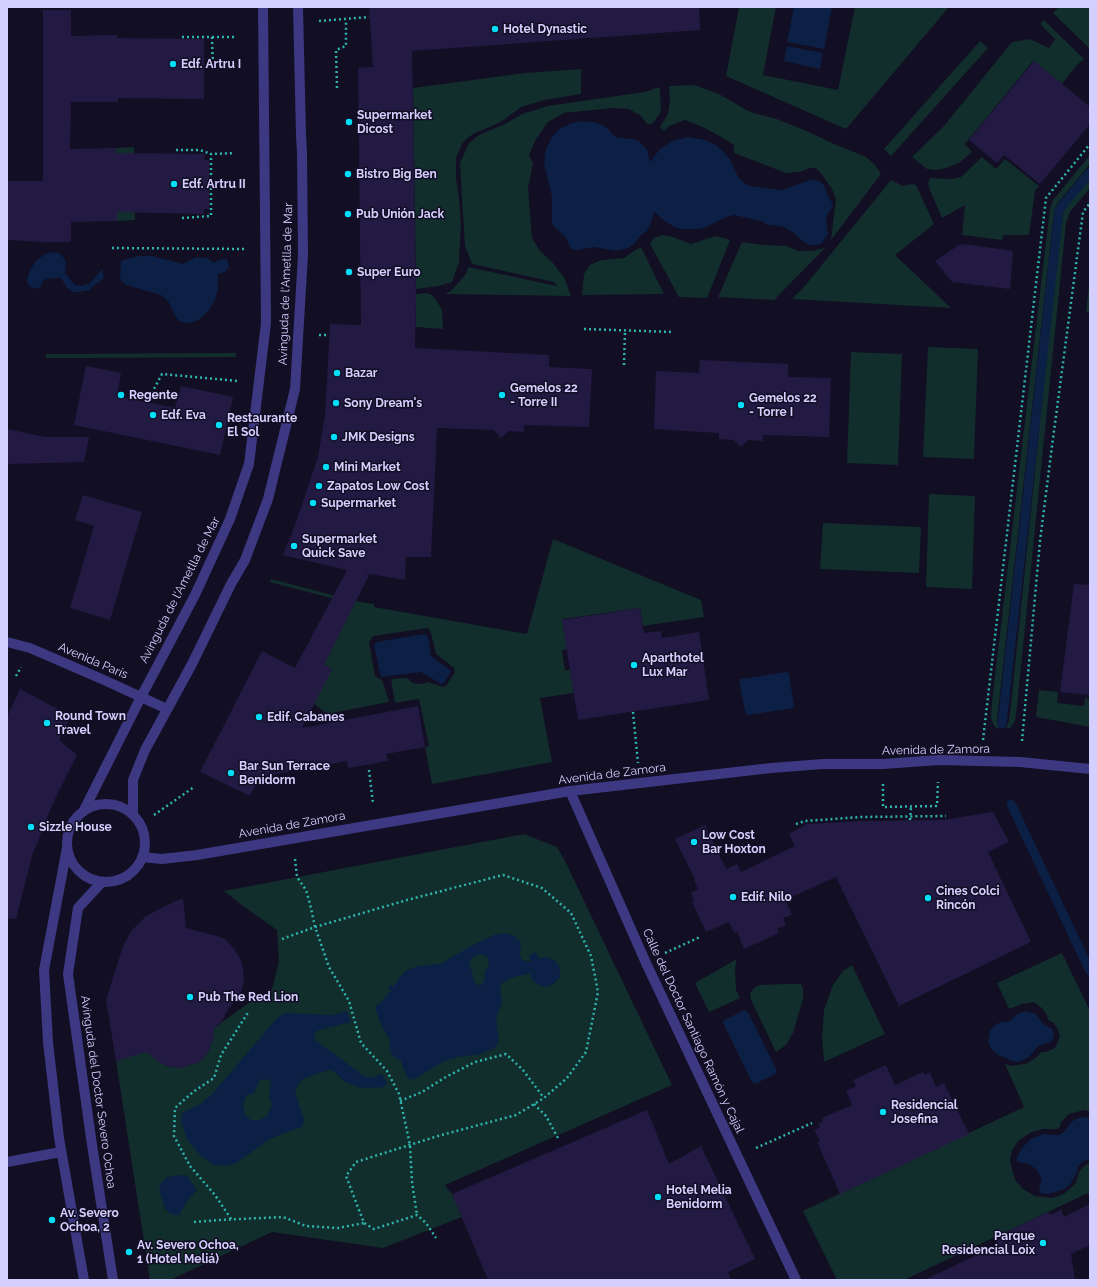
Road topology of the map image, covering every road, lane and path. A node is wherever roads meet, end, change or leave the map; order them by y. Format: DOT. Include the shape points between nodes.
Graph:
graph roads {
  1 [pos="262,7"];
  2 [pos="298,7"];
  3 [pos="369,17"];
  4 [pos="346,20"];
  5 [pos="328,21"];
  6 [pos="182,37"];
  7 [pos="212,37"];
  8 [pos="236,37"];
  9 [pos="213,72"];
  10 [pos="336,88"];
  11 [pos="1090,144"];
  12 [pos="176,150"];
  13 [pos="211,154"];
  14 [pos="235,154"];
  15 [pos="1090,203"];
  16 [pos="182,218"];
  17 [pos="112,248"];
  18 [pos="237,250"];
  19 [pos="584,329"];
  20 [pos="625,330"];
  21 [pos="673,332"];
  22 [pos="624,365"];
  23 [pos="230,380"];
  24 [pos="147,402"];
  25 [pos="7,642"];
  26 [pos="140,697"];
  27 [pos="167,709"];
  28 [pos="633,712"];
  29 [pos="637,751"];
  30 [pos="939,760"];
  31 [pos="981,761"];
  32 [pos="1020,762"];
  33 [pos="1090,769"];
  34 [pos="369,770"];
  35 [pos="194,787"];
  36 [pos="570,791"];
  37 [pos="888,807"];
  38 [pos="910,807"];
  39 [pos="83,812"];
  40 [pos="133,815"];
  41 [pos="911,816"];
  42 [pos="946,816"];
  43 [pos="910,820"];
  44 [pos="140,824"];
  45 [pos="376,824"];
  46 [pos="796,824"];
  47 [pos="67,848"];
  48 [pos="142,857"];
  49 [pos="298,877"];
  50 [pos="102,882"];
  51 [pos="315,927"];
  52 [pos="700,937"];
  53 [pos="282,939"];
  54 [pos="646,963"];
  55 [pos="249,1011"];
  56 [pos="544,1098"];
  57 [pos="400,1101"];
  58 [pos="534,1104"];
  59 [pos="812,1123"];
  60 [pos="559,1140"];
  61 [pos="410,1145"];
  62 [pos="61,1152"];
  63 [pos="738,1156"];
  64 [pos="7,1162"];
  65 [pos="417,1215"];
  66 [pos="231,1219"];
  67 [pos="194,1222"];
  68 [pos="364,1223"];
  69 [pos="436,1238"];
  70 [pos="84,1280"];
  71 [pos="113,1280"];
  72 [pos="796,1280"];
  1 -- 26 [label="street, Avinguda de l'Ametlla de Mar" via="266,322 249,464 227,526 195,595"];
  2 -- 27 [label="street, Avinguda de l'Ametlla de Mar" via="303,255 295,389 268,499 245,560"];
  3 -- 4 [label="path"];
  4 -- 5 [label="path"];
  4 -- 10 [label="path" via="346,46 336,50"];
  6 -- 7 [label="path"];
  7 -- 8 [label="path"];
  7 -- 9 [label="path"];
  11 -- 31 [label="path" via="1046,198"];
  12 -- 13 [label="path" via="200,150"];
  13 -- 14 [label="path"];
  13 -- 16 [label="path" via="211,216"];
  15 -- 32 [label="path" via="1083,212 1045,501"];
  17 -- 18 [label="path"];
  19 -- 20 [label="path"];
  20 -- 21 [label="path"];
  20 -- 22 [label="path"];
  23 -- 24 [label="path" via="162,374"];
  25 -- 26 [label="street, Avenida París" via="30,648"];
  26 -- 27 [label="street, Avenida París"];
  26 -- 39 [label="street, Avinguda de l'Ametlla de Mar"];
  27 -- 40 [label="street, Avinguda de l'Ametlla de Mar" via="145,750 133,780"];
  28 -- 29 [label="path"];
  30 -- 31 [label="street, Avenida de Zamora"];
  30 -- 36 [label="street, Avenida de Zamora" via="771,768"];
  30 -- 38 [label="path" via="937,806"];
  31 -- 32 [label="street, Avenida de Zamora"];
  32 -- 33 [label="street, Avenida de Zamora"];
  34 -- 45 [label="path"];
  35 -- 44 [label="path"];
  36 -- 45 [label="street, Avenida de Zamora"];
  36 -- 54 [label="street, Calle del Doctor Santiago Ramón y Cajal"];
  37 -- 38 [label="path"];
  38 -- 41 [label="path"];
  39 -- 40 [label="street" via="95,806 108,804 122,807"];
  39 -- 47 [label="street" via="73,822 68,834"];
  40 -- 44 [label="street"];
  41 -- 42 [label="path"];
  41 -- 43 [label="path"];
  41 -- 46 [label="path" via="861,817 804,821"];
  44 -- 48 [label="street" via="144,836"];
  45 -- 48 [label="street, Avenida de Zamora" via="162,859"];
  47 -- 50 [label="street" via="71,861 79,871 90,879"];
  47 -- 62 [label="street" via="44,970 48,1042"];
  48 -- 50 [label="street" via="135,870 125,877 114,882"];
  49 -- 51 [label="path" via="306,890"];
  50 -- 71 [label="street, Avinguda del Doctor Severo Ochoa" via="78,908 68,974"];
  51 -- 53 [label="path"];
  51 -- 56 [label="path" via="503,876 542,888 571,913 591,956 598,992 586,1052 567,1078"];
  51 -- 57 [label="path" via="329,967 349,1001 361,1043 386,1071 399,1094"];
  52 -- 54 [label="path"];
  54 -- 63 [label="street, Calle del Doctor Santiago Ramón y Cajal"];
  55 -- 66 [label="path" via="221,1055 214,1078 175,1108 174,1136 190,1166 215,1195"];
  56 -- 57 [label="path" via="523,1070 506,1054 475,1062 422,1092"];
  56 -- 58 [label="path"];
  57 -- 61 [label="path"];
  58 -- 60 [label="path" via="546,1116"];
  58 -- 61 [label="path" via="516,1115"];
  59 -- 63 [label="path"];
  61 -- 65 [label="path"];
  61 -- 68 [label="path" via="356,1162 346,1176"];
  62 -- 64 [label="street"];
  62 -- 70 [label="street"];
  63 -- 72 [label="street, Calle del Doctor Santiago Ramón y Cajal"];
  65 -- 68 [label="path" via="374,1229"];
  65 -- 69 [label="path"];
  66 -- 67 [label="path"];
  66 -- 68 [label="path" via="283,1217 306,1226 338,1228"];
}
